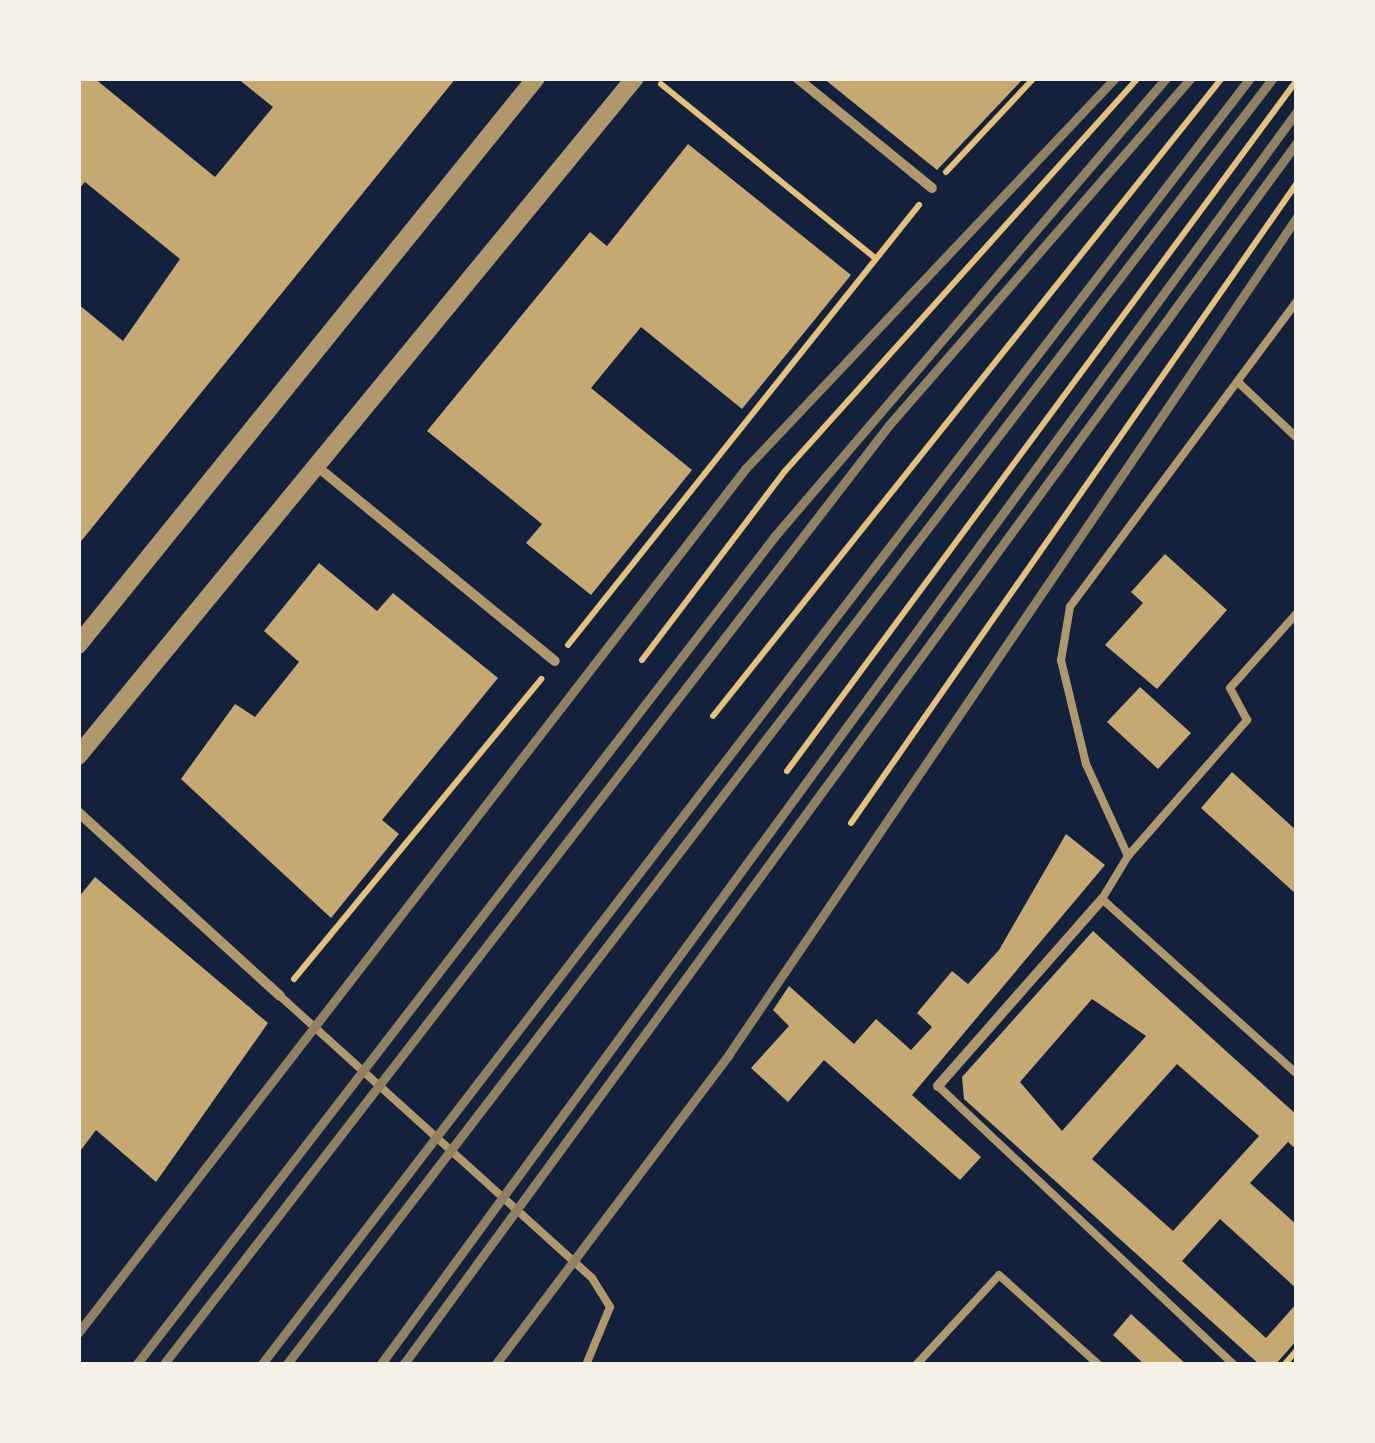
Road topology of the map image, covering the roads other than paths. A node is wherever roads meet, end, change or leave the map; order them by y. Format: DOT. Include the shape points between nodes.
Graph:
graph roads {
  1 [pos="536,78"];
  2 [pos="635,78"];
  3 [pos="797,78"];
  4 [pos="932,188"];
  5 [pos="1297,301"];
  6 [pos="1238,382"];
  7 [pos="1297,438"];
  8 [pos="314,464"];
  9 [pos="1297,613"];
  10 [pos="78,645"];
  11 [pos="555,661"];
  12 [pos="78,756"];
  13 [pos="78,812"];
  14 [pos="1128,856"];
  15 [pos="1102,899"];
  16 [pos="280,996"];
  17 [pos="1297,1074"];
  18 [pos="938,1086"];
  19 [pos="586,1365"];
  20 [pos="916,1365"];
  21 [pos="1099,1365"];
  22 [pos="1234,1365"];
  1 -- 10 [label="street"];
  2 -- 8 [label="street"];
  3 -- 4 [label="street"];
  5 -- 6 [label="lane"];
  6 -- 7 [label="lane"];
  6 -- 14 [label="lane" via="1061,632 1071,717"];
  8 -- 11 [label="street"];
  8 -- 12 [label="street"];
  9 -- 14 [label="lane" via="1230,688 1247,719"];
  13 -- 16 [label="street"];
  14 -- 15 [label="lane"];
  15 -- 17 [label="lane"];
  15 -- 18 [label="street"];
  16 -- 19 [label="lane" via="592,1278 610,1307"];
  18 -- 22 [label="lane"];
  20 -- 21 [label="lane" via="999,1275"];
}
